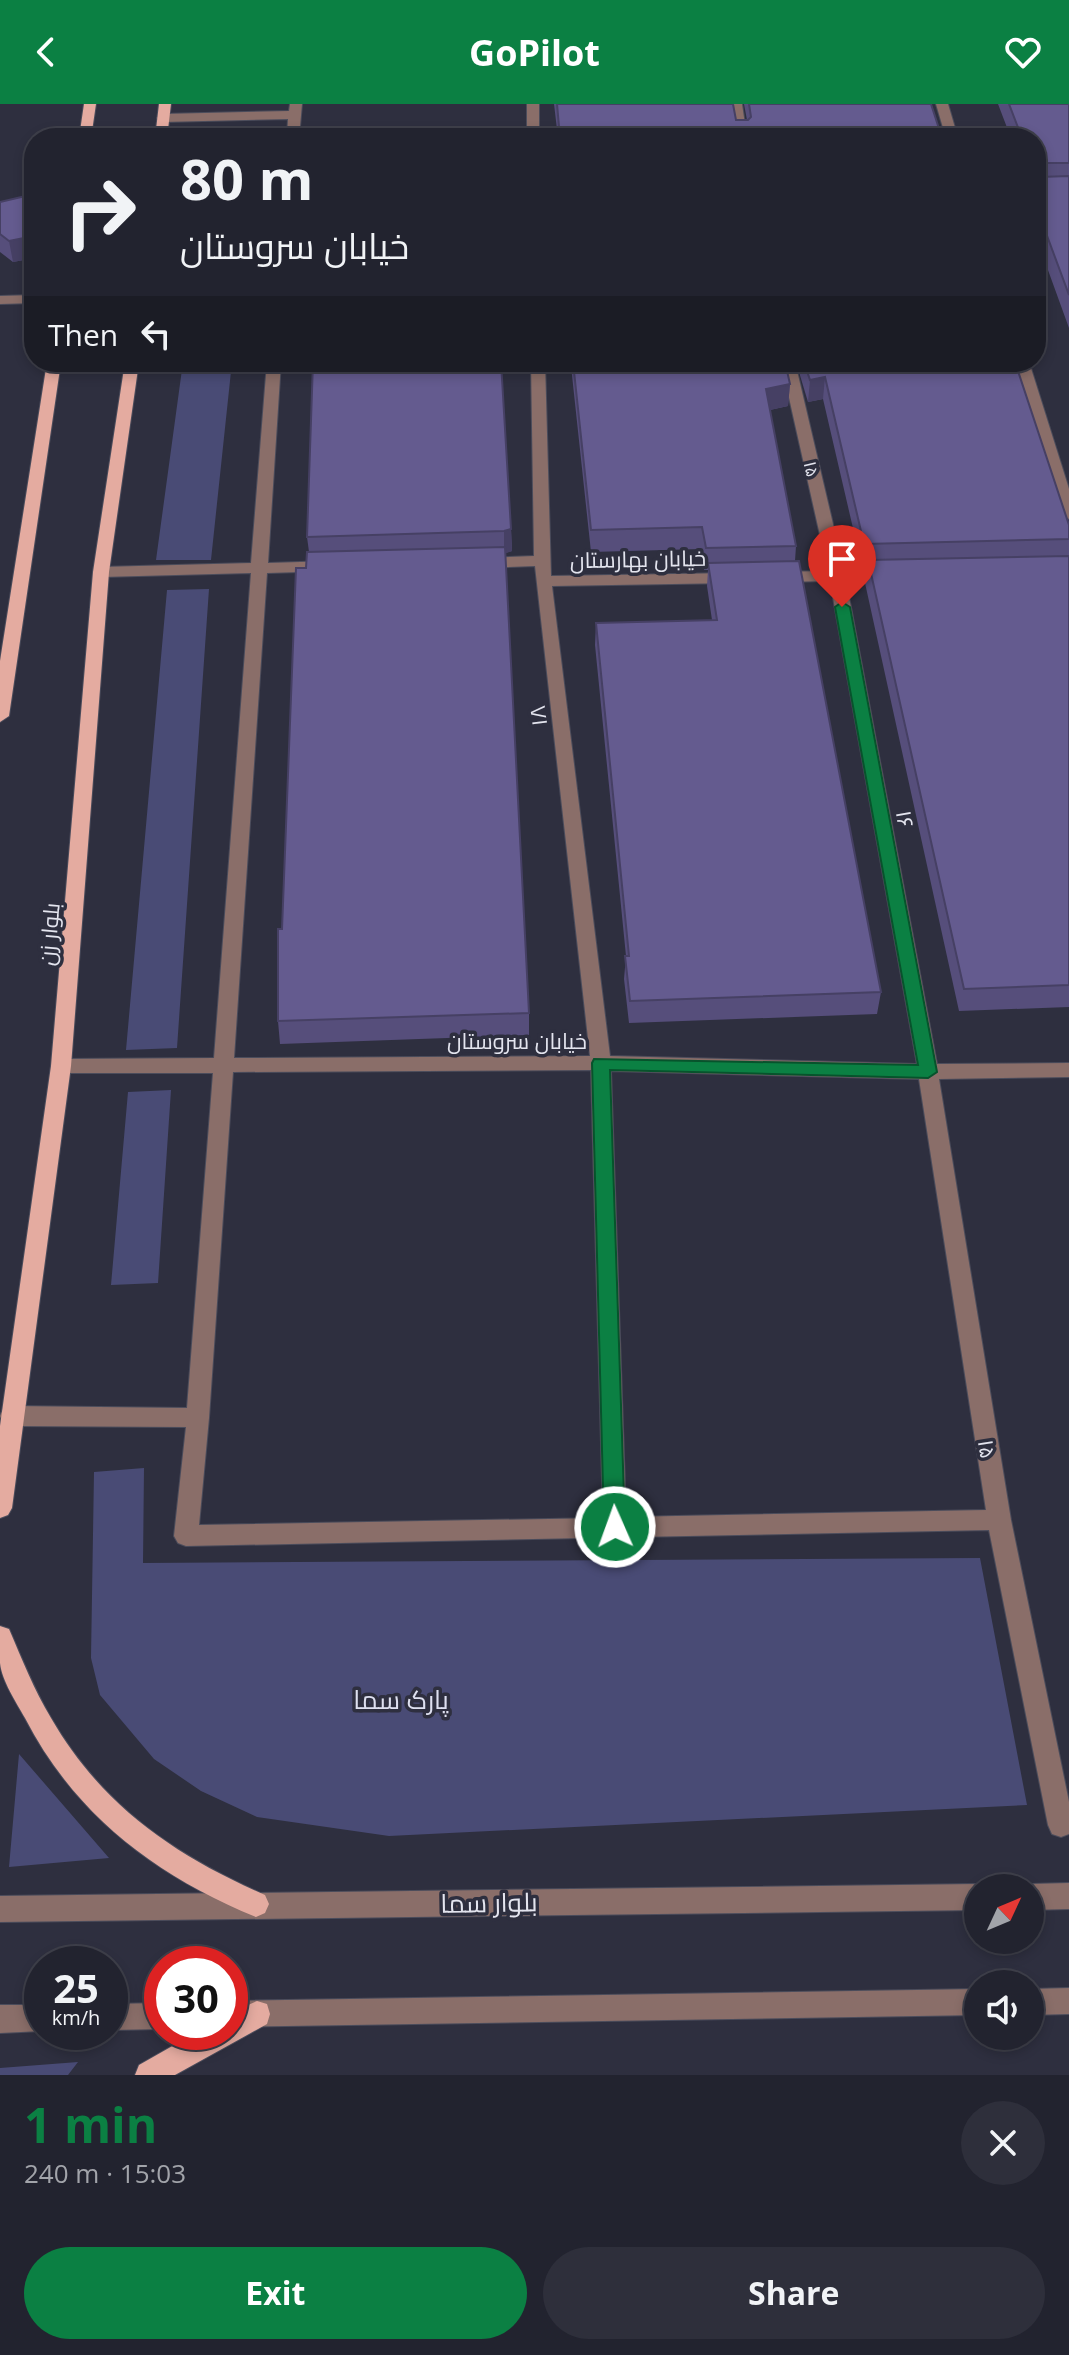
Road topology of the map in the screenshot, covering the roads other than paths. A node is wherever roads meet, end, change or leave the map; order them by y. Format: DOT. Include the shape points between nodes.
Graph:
graph roads {
  1 [pos="90,104"];
  2 [pos="533,104"];
  3 [pos="736,104"];
  4 [pos="942,104"];
  5 [pos="296,109"];
  6 [pos="164,111"];
  7 [pos="86,128"];
  8 [pos="533,128"];
  9 [pos="740,128"];
  10 [pos="949,128"];
  11 [pos="24,299"];
  12 [pos="0,300"];
  13 [pos="52,372"];
  14 [pos="131,372"];
  15 [pos="273,372"];
  16 [pos="538,372"];
  17 [pos="790,372"];
  18 [pos="1025,372"];
  19 [pos="1069,514"];
  20 [pos="543,561"];
  21 [pos="464,563"];
  22 [pos="353,566"];
  23 [pos="258,568"];
  24 [pos="101,572"];
  25 [pos="914,574"];
  26 [pos="837,576"];
  27 [pos="543,581"];
  28 [pos="0,716"];
  29 [pos="601,1063"];
  30 [pos="61,1066"];
  31 [pos="224,1066"];
  32 [pos="1069,1070"];
  33 [pos="928,1072"];
  34 [pos="11,1416"];
  35 [pos="198,1418"];
  36 [pos="0,1508"];
  37 [pos="999,1520"];
  38 [pos="615,1527"];
  39 [pos="0,1637"];
  40 [pos="1061,1825"];
  41 [pos="1069,1896"];
  42 [pos="964,1897"];
  43 [pos="1044,1897"];
  44 [pos="256,1904"];
  45 [pos="0,1909"];
  46 [pos="964,2002"];
  47 [pos="1044,2002"];
  48 [pos="1069,2003"];
  49 [pos="248,2014"];
  50 [pos="257,2014"];
  51 [pos="24,2018"];
  52 [pos="0,2019"];
  53 [pos="248,2019"];
  54 [pos="192,2050"];
  55 [pos="149,2075"];
  1 -- 7 [label="main road"];
  2 -- 8 [label="street"];
  3 -- 9 [label="street"];
  4 -- 10 [label="street"];
  5 -- 6 [label="street"];
  11 -- 12 [label="street"];
  13 -- 28 [label="main road"];
  14 -- 24 [label="main road, بلوار زن"];
  15 -- 23 [label="street"];
  16 -- 20 [label="street, ۱۸"];
  17 -- 26 [label="street, ۱۵"];
  18 -- 19 [label="street"];
  20 -- 21 [label="street"];
  20 -- 27 [label="street, ۱۸"];
  22 -- 23 [label="street"];
  23 -- 24 [label="street"];
  23 -- 31 [label="street"];
  24 -- 30 [label="main road, بلوار زن"];
  25 -- 26 [label="street, خیابان بهارستان"];
  26 -- 27 [label="street, خیابان بهارستان"];
  26 -- 33 [label="street, ۱۶"];
  27 -- 29 [label="street, ۱۸"];
  29 -- 31 [label="street, خیابان سروستان"];
  29 -- 33 [label="street, خیابان سروستان"];
  29 -- 38 [label="street, ۱۸"];
  30 -- 31 [label="street, خیابان سروستان"];
  30 -- 34 [label="main road, بلوار زن"];
  31 -- 35 [label="street"];
  32 -- 33 [label="street, خیابان سروستان"];
  33 -- 37 [label="street, ۱۵"];
  34 -- 35 [label="street"];
  34 -- 36 [label="main road, بلوار زن"];
  35 -- 38 [label="street" via="186,1536"];
  37 -- 38 [label="street"];
  37 -- 40 [label="street, ۱۵"];
  39 -- 44 [label="main road" via="50,1742 91,1797 171,1864"];
  41 -- 43 [label="street"];
  42 -- 44 [label="street, بلوار سما"];
  44 -- 45 [label="street, بلوار سما"];
  46 -- 50 [label="street"];
  47 -- 48 [label="street"];
  49 -- 50 [label="street"];
  50 -- 53 [label="main road"];
  51 -- 52 [label="street"];
  54 -- 55 [label="main road"];
}
